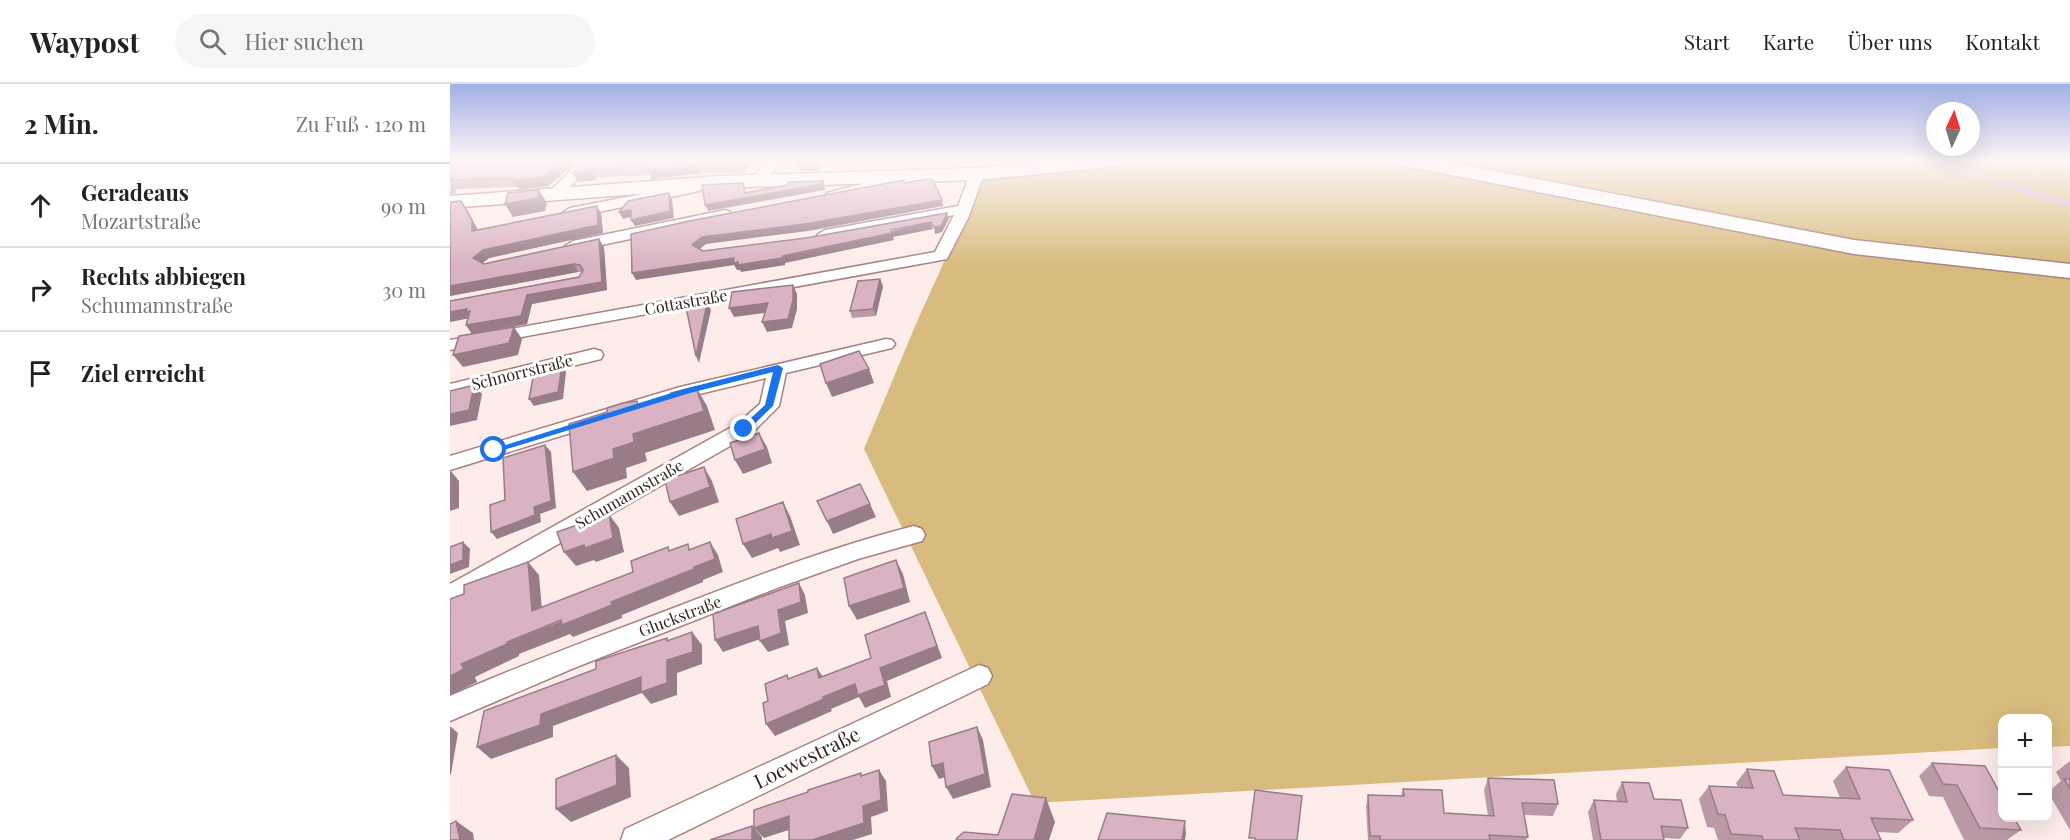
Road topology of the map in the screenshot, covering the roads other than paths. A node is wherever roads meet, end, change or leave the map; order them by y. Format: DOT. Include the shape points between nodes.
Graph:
graph roads {
  1 [pos="538,195"];
  2 [pos="584,195"];
  3 [pos="709,195"];
  4 [pos="830,195"];
  5 [pos="968,195"];
  6 [pos="1587,195"];
  7 [pos="816,199"];
  8 [pos="693,200"];
  9 [pos="450,202"];
  10 [pos="963,208"];
  11 [pos="740,213"];
  12 [pos="558,216"];
  13 [pos="808,238"];
  14 [pos="556,250"];
  15 [pos="2070,271"];
  16 [pos="886,344"];
  17 [pos="450,345"];
  18 [pos="594,355"];
  19 [pos="778,368"];
  20 [pos="450,390"];
  21 [pos="450,463"];
  22 [pos="914,535"];
  23 [pos="450,596"];
  24 [pos="979,676"];
  25 [pos="450,709"];
  26 [pos="636,840"];
  1 -- 9 [label="street"];
  2 -- 8 [label="street"];
  3 -- 8 [label="street"];
  4 -- 7 [label="street"];
  5 -- 10 [label="street, Cottastraße"];
  6 -- 15 [label="street" via="1854,247"];
  8 -- 11 [label="street"];
  8 -- 12 [label="street"];
  8 -- 14 [label="street"];
  10 -- 13 [label="street"];
  10 -- 17 [label="street, Cottastraße" via="941,256"];
  16 -- 19 [label="street"];
  18 -- 20 [label="street, Schnorrstraße"];
  19 -- 21 [label="street" via="687,391"];
  19 -- 23 [label="street, Schumannstraße" via="769,406 744,429"];
  22 -- 25 [label="street, Gluckstraße" via="815,563"];
  24 -- 26 [label="street, Loewestraße"];
}
